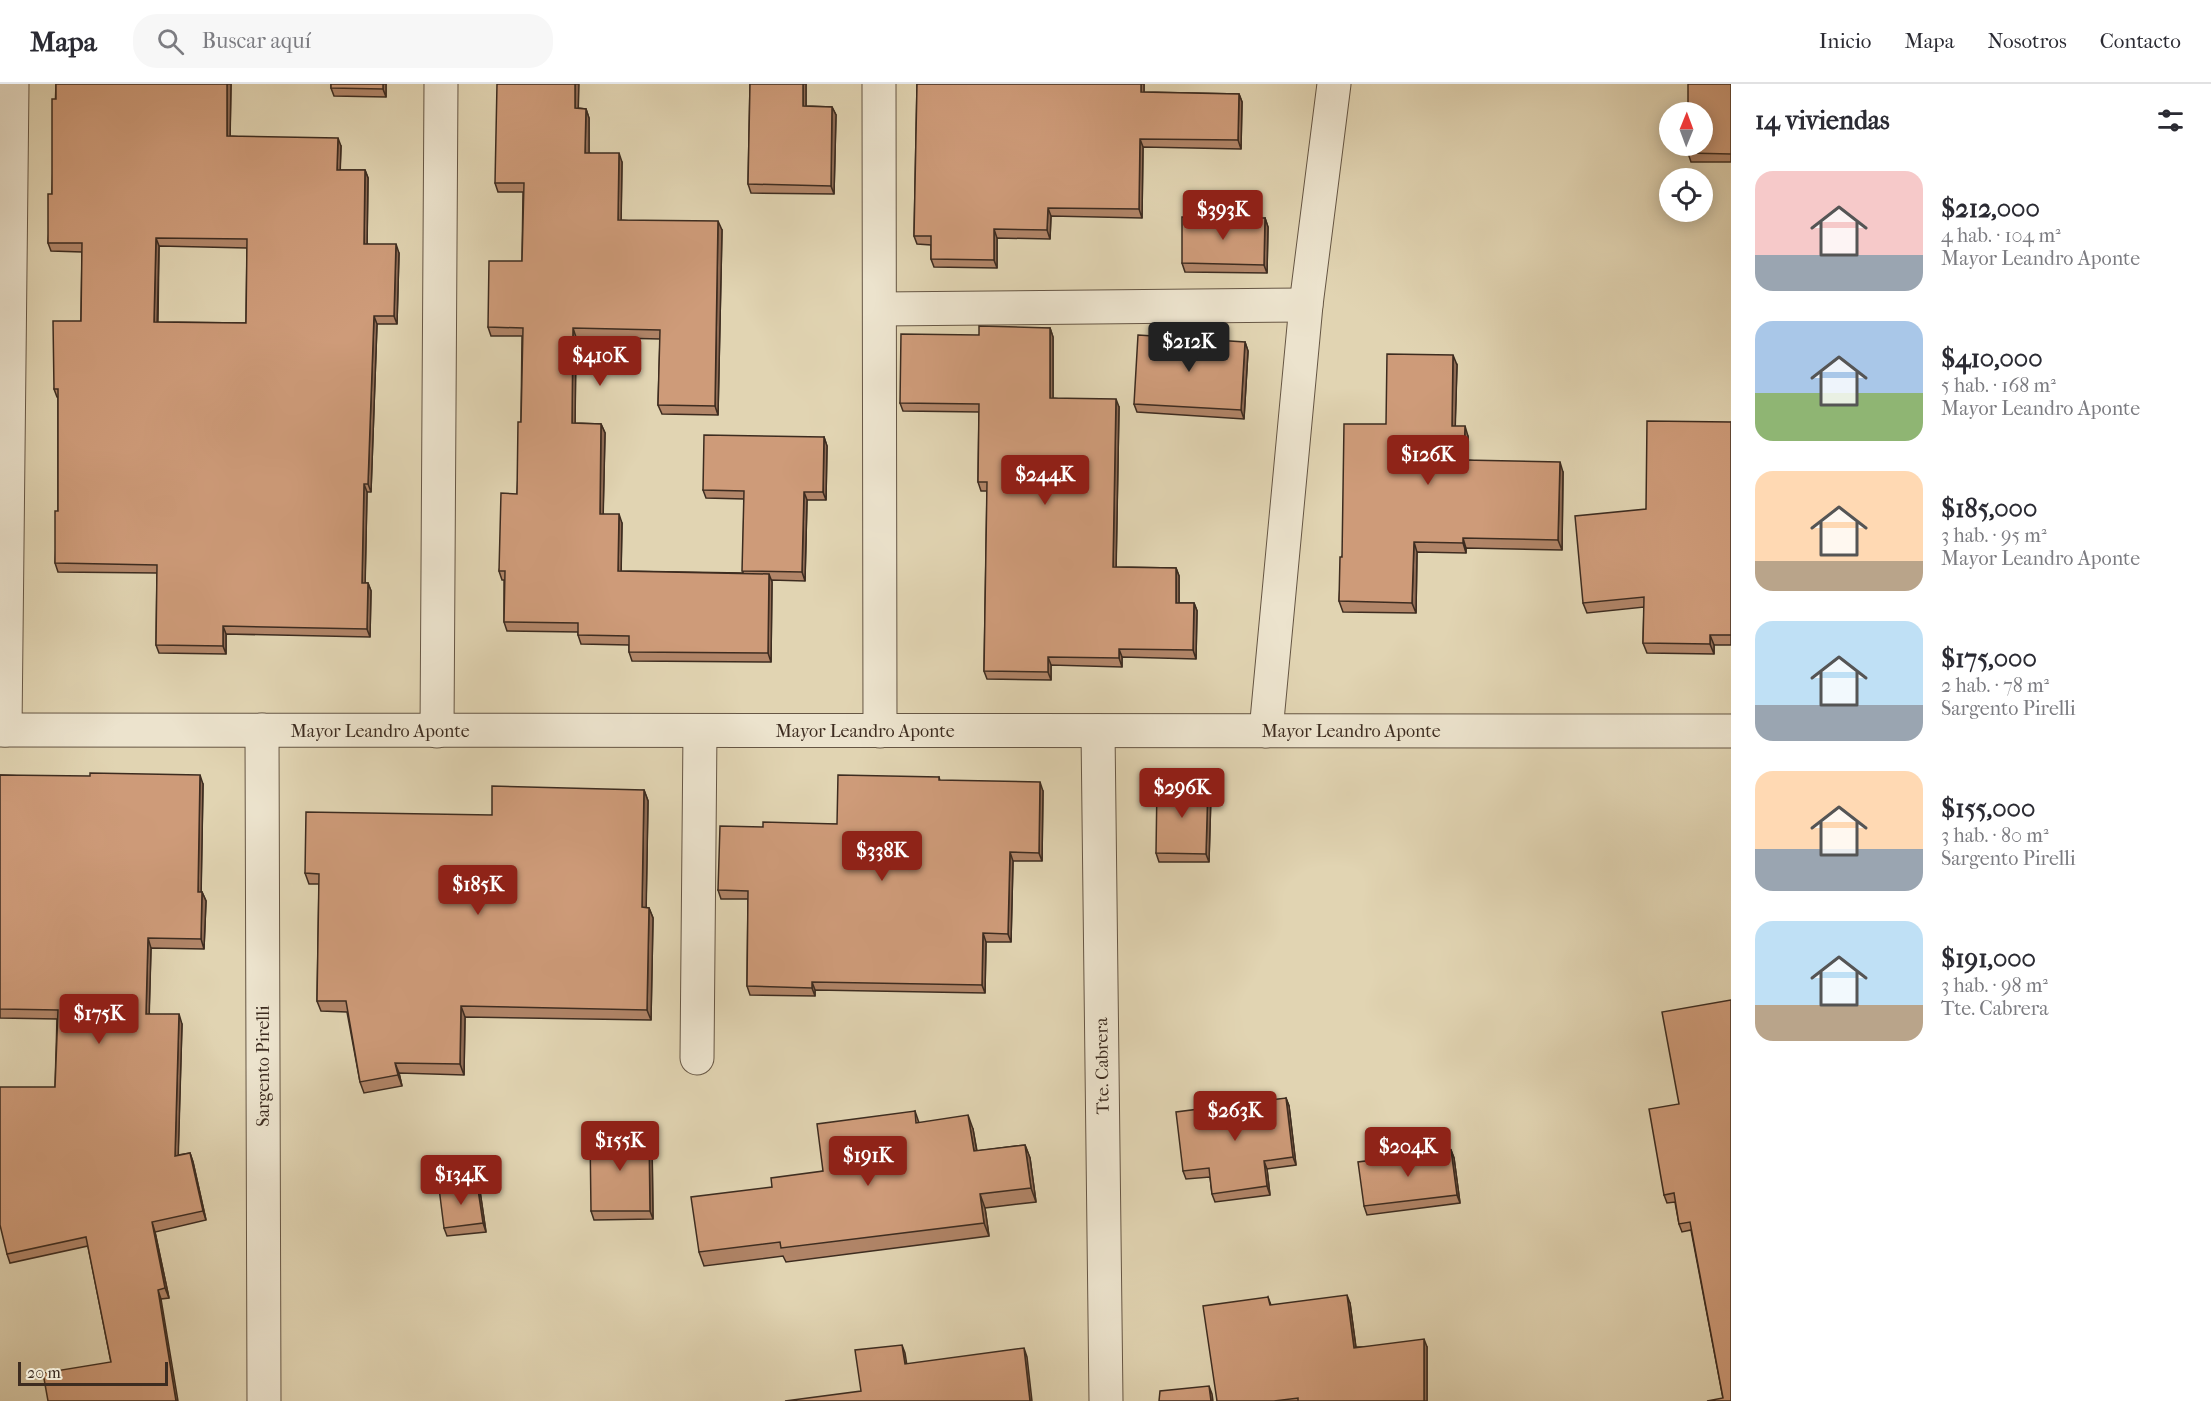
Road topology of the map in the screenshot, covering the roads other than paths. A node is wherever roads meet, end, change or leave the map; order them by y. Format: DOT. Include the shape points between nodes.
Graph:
graph roads {
  1 [pos="12,84"];
  2 [pos="441,84"];
  3 [pos="879,84"];
  4 [pos="1334,84"];
  5 [pos="1306,305"];
  6 [pos="880,309"];
  7 [pos="2,730"];
  8 [pos="261,730"];
  9 [pos="437,731"];
  10 [pos="700,731"];
  11 [pos="880,731"];
  12 [pos="1098,731"];
  13 [pos="1266,731"];
  14 [pos="1731,731"];
  15 [pos="697,1058"];
  16 [pos="264,1401"];
  17 [pos="1106,1401"];
  1 -- 7 [label="street"];
  2 -- 9 [label="street"];
  3 -- 6 [label="street"];
  4 -- 5 [label="street"];
  5 -- 6 [label="street"];
  5 -- 13 [label="street"];
  6 -- 11 [label="street"];
  7 -- 8 [label="street, Mayor Leandro Aponte"];
  8 -- 9 [label="street, Mayor Leandro Aponte"];
  8 -- 16 [label="street, Sargento Pirelli"];
  9 -- 10 [label="street, Mayor Leandro Aponte"];
  10 -- 11 [label="street, Mayor Leandro Aponte"];
  10 -- 15 [label="street"];
  11 -- 12 [label="street, Mayor Leandro Aponte"];
  12 -- 13 [label="street, Mayor Leandro Aponte"];
  12 -- 17 [label="street, Tte. Cabrera"];
  13 -- 14 [label="street, Mayor Leandro Aponte"];
}
